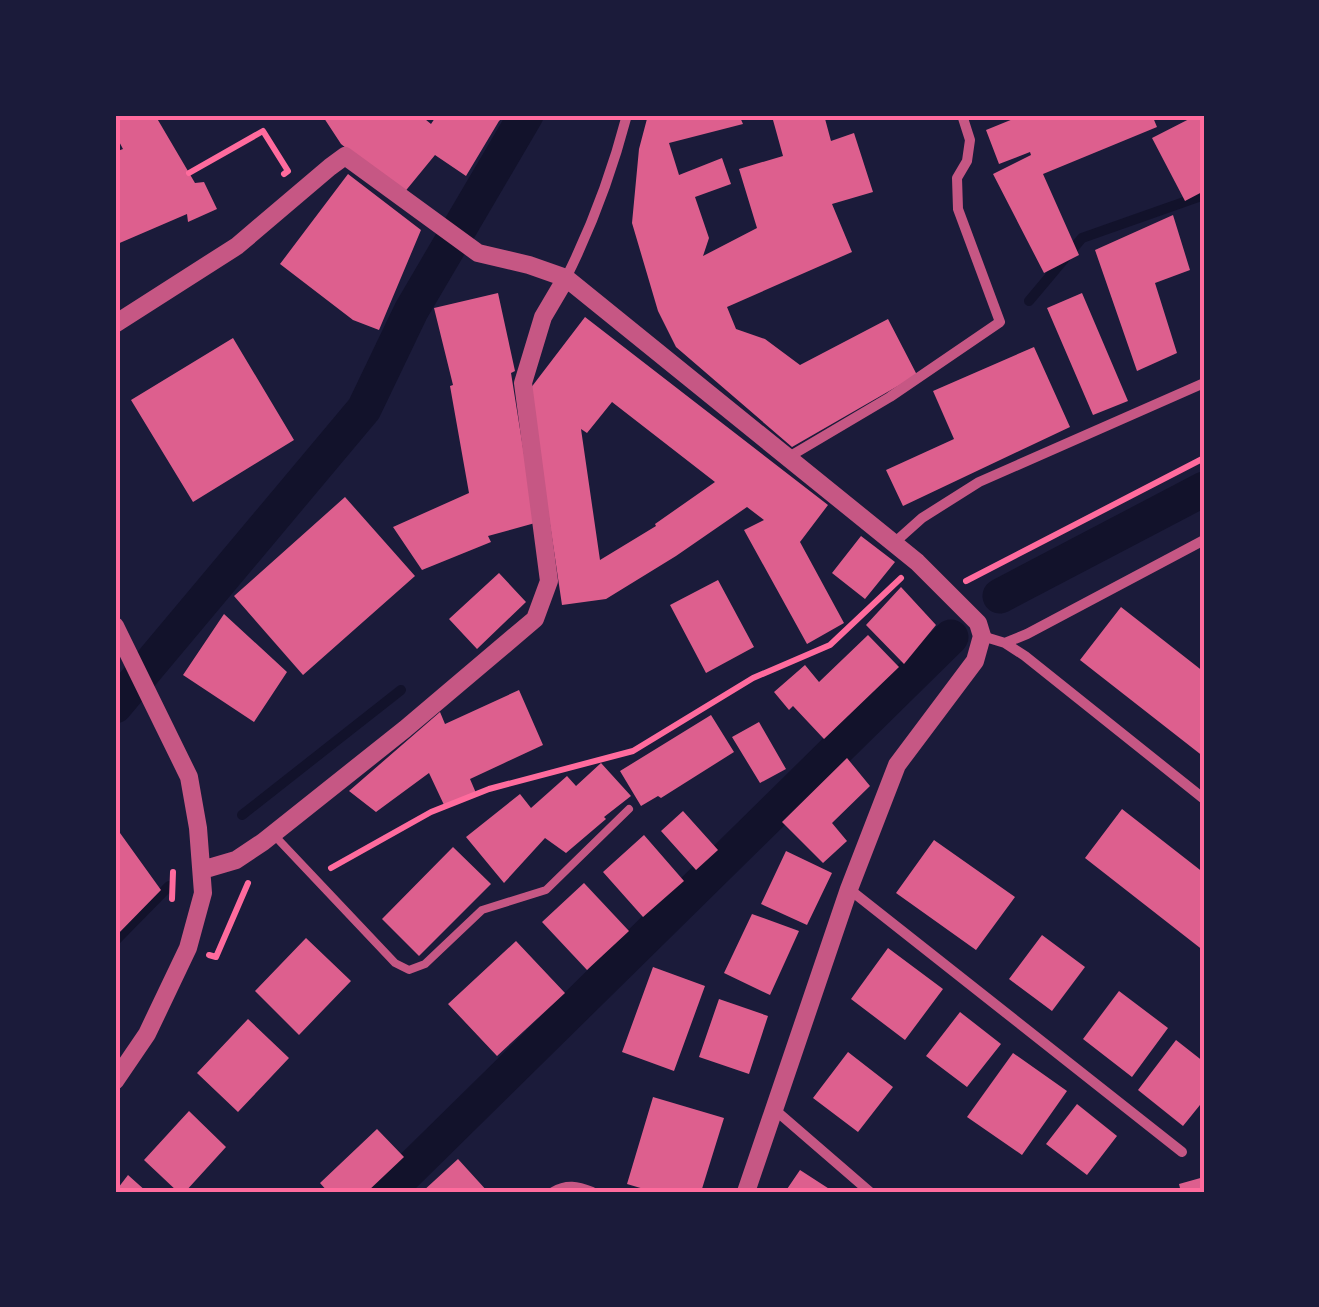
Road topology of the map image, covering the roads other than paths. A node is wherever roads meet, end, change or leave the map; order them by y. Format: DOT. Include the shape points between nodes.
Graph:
graph roads {
  1 [pos="627,115"];
  2 [pos="962,115"];
  3 [pos="566,278"];
  4 [pos="115,324"];
  5 [pos="1204,383"];
  6 [pos="786,458"];
  7 [pos="1204,540"];
  8 [pos="894,543"];
  9 [pos="117,630"];
  10 [pos="982,636"];
  11 [pos="1005,643"];
  12 [pos="1204,799"];
  13 [pos="629,809"];
  14 [pos="273,834"];
  15 [pos="202,870"];
  16 [pos="849,889"];
  17 [pos="115,1081"];
  18 [pos="774,1109"];
  19 [pos="1182,1152"];
  20 [pos="553,1192"];
  21 [pos="592,1192"];
  22 [pos="746,1192"];
  23 [pos="870,1192"];
  1 -- 3 [label="street" via="590,230"];
  2 -- 6 [label="street" via="970,140 957,178 958,209 1000,322"];
  3 -- 4 [label="street" via="478,253 345,156 237,246"];
  3 -- 6 [label="street"];
  3 -- 14 [label="street" via="543,317 523,383 549,581 535,619"];
  5 -- 8 [label="street" via="979,482"];
  6 -- 8 [label="street"];
  7 -- 11 [label="street"];
  8 -- 10 [label="street" via="978,622"];
  9 -- 15 [label="street" via="189,777"];
  10 -- 11 [label="street"];
  10 -- 16 [label="street" via="975,661 897,766"];
  11 -- 12 [label="street"];
  13 -- 14 [label="lane" via="546,890 482,910 410,970 395,963"];
  14 -- 15 [label="street" via="236,860"];
  15 -- 17 [label="street" via="204,893 188,948 147,1034"];
  16 -- 18 [label="street"];
  16 -- 19 [label="street"];
  18 -- 22 [label="street"];
  18 -- 23 [label="street"];
  20 -- 21 [label="street" via="564,1186"];
}
